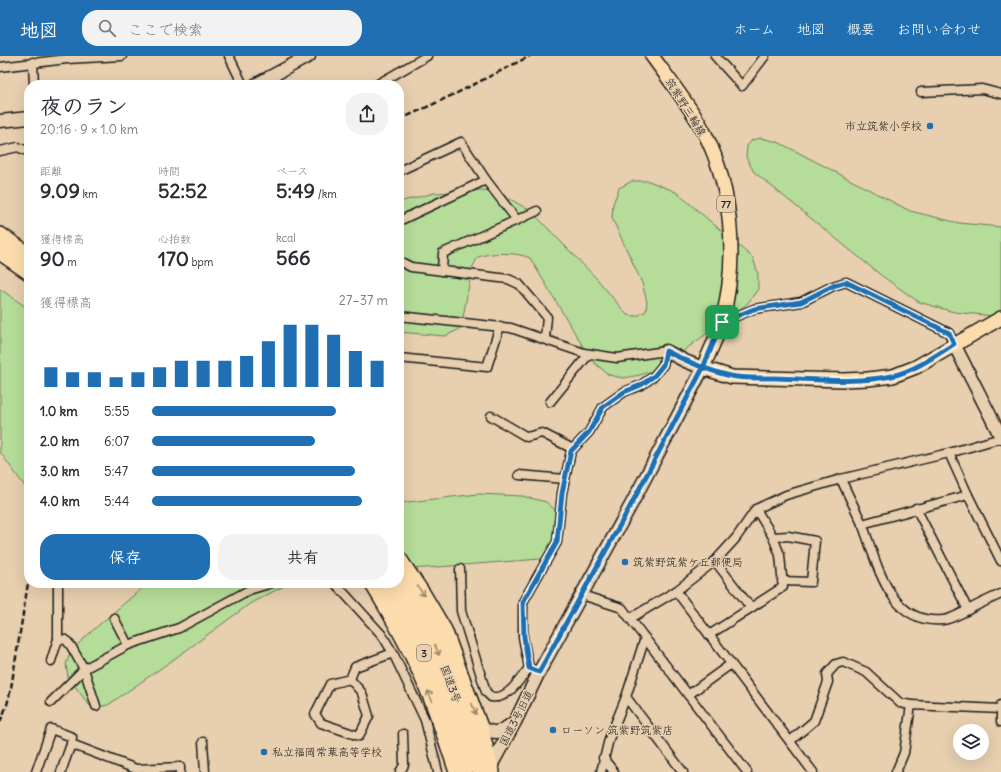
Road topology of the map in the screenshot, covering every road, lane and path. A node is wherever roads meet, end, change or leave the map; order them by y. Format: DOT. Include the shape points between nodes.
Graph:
graph roads {
  1 [pos="122,56"];
  2 [pos="229,56"];
  3 [pos="310,56"];
  4 [pos="652,56"];
  5 [pos="715,56"];
  6 [pos="765,56"];
  7 [pos="421,57"];
  8 [pos="66,58"];
  9 [pos="32,62"];
  10 [pos="0,67"];
  11 [pos="34,80"];
  12 [pos="241,80"];
  13 [pos="264,80"];
  14 [pos="384,80"];
  15 [pos="921,92"];
  16 [pos="1001,94"];
  17 [pos="24,119"];
  18 [pos="0,121"];
  19 [pos="24,150"];
  20 [pos="0,151"];
  21 [pos="404,169"];
  22 [pos="486,180"];
  23 [pos="537,211"];
  24 [pos="404,218"];
  25 [pos="517,220"];
  26 [pos="0,235"];
  27 [pos="0,252"];
  28 [pos="24,252"];
  29 [pos="404,264"];
  30 [pos="24,269"];
  31 [pos="442,271"];
  32 [pos="404,316"];
  33 [pos="1001,318"];
  34 [pos="722,322"];
  35 [pos="500,326"];
  36 [pos="545,338"];
  37 [pos="954,344"];
  38 [pos="666,351"];
  39 [pos="589,354"];
  40 [pos="404,359"];
  41 [pos="703,368"];
  42 [pos="550,402"];
  43 [pos="491,416"];
  44 [pos="1001,438"];
  45 [pos="573,449"];
  46 [pos="949,453"];
  47 [pos="519,475"];
  48 [pos="565,479"];
  49 [pos="841,479"];
  50 [pos="968,495"];
  51 [pos="916,508"];
  52 [pos="756,509"];
  53 [pos="862,524"];
  54 [pos="773,537"];
  55 [pos="715,561"];
  56 [pos="1001,561"];
  57 [pos="404,566"];
  58 [pos="460,569"];
  59 [pos="782,581"];
  60 [pos="58,588"];
  61 [pos="256,588"];
  62 [pos="340,588"];
  63 [pos="375,588"];
  64 [pos="389,588"];
  65 [pos="404,588"];
  66 [pos="676,591"];
  67 [pos="582,594"];
  68 [pos="1001,594"];
  69 [pos="751,608"];
  70 [pos="968,610"];
  71 [pos="114,618"];
  72 [pos="631,618"];
  73 [pos="709,635"];
  74 [pos="645,638"];
  75 [pos="58,639"];
  76 [pos="128,645"];
  77 [pos="393,653"];
  78 [pos="51,661"];
  79 [pos="731,664"];
  80 [pos="84,669"];
  81 [pos="534,670"];
  82 [pos="350,679"];
  83 [pos="688,695"];
  84 [pos="626,697"];
  85 [pos="51,702"];
  86 [pos="911,705"];
  87 [pos="1001,705"];
  88 [pos="96,706"];
  89 [pos="1001,709"];
  90 [pos="515,722"];
  91 [pos="1001,722"];
  92 [pos="459,725"];
  93 [pos="480,727"];
  94 [pos="403,734"];
  95 [pos="790,741"];
  96 [pos="203,742"];
  97 [pos="71,744"];
  98 [pos="603,758"];
  99 [pos="488,770"];
  100 [pos="136,771"];
  101 [pos="36,772"];
  102 [pos="62,772"];
  103 [pos="180,772"];
  104 [pos="205,772"];
  105 [pos="400,772"];
  106 [pos="438,772"];
  107 [pos="457,772"];
  108 [pos="467,772"];
  109 [pos="601,772"];
  110 [pos="614,772"];
  111 [pos="683,772"];
  112 [pos="747,772"];
  113 [pos="813,772"];
  114 [pos="896,772"];
  1 -- 8 [label="street"];
  2 -- 12 [label="street"];
  3 -- 13 [label="street"];
  4 -- 34 [label="main road, 筑紫野三輪線 / 77" via="699,124 722,176 731,251 728,293"];
  5 -- 6 [label="street" via="742,86"];
  7 -- 14 [label="street"];
  8 -- 9 [label="street"];
  9 -- 10 [label="street"];
  9 -- 11 [label="street"];
  15 -- 16 [label="street" via="982,89"];
  17 -- 18 [label="street"];
  19 -- 20 [label="street" via="18,147"];
  21 -- 22 [label="street" via="461,142"];
  22 -- 24 [label="street"];
  22 -- 25 [label="street"];
  23 -- 25 [label="street"];
  25 -- 31 [label="street" via="443,254"];
  26 -- 28 [label="highway"];
  27 -- 30 [label="highway"];
  29 -- 31 [label="street" via="411,267"];
  31 -- 36 [label="street" via="508,279 519,284 547,317"];
  32 -- 35 [label="street"];
  33 -- 37 [label="main road"];
  34 -- 37 [label="street" via="754,309 801,302 846,282 949,333"];
  34 -- 41 [label="main road, 筑紫野三輪線 / 77"];
  35 -- 36 [label="street"];
  35 -- 40 [label="street" via="487,367"];
  36 -- 39 [label="street"];
  37 -- 41 [label="main road" via="916,367 893,376 868,379 732,377"];
  37 -- 44 [label="street"];
  38 -- 39 [label="street" via="617,358"];
  38 -- 41 [label="street"];
  38 -- 45 [label="street" via="663,365 654,376 603,407 589,432"];
  39 -- 42 [label="street"];
  41 -- 67 [label="street, 国道3号旧道"];
  43 -- 45 [label="street" via="527,437 542,433"];
  44 -- 46 [label="street"];
  45 -- 48 [label="street"];
  46 -- 49 [label="street"];
  46 -- 50 [label="street"];
  47 -- 48 [label="street"];
  48 -- 81 [label="street" via="557,542 523,602 524,637"];
  49 -- 52 [label="street" via="786,494"];
  49 -- 53 [label="street"];
  50 -- 51 [label="street"];
  50 -- 56 [label="street"];
  51 -- 53 [label="street"];
  51 -- 70 [label="street"];
  52 -- 54 [label="street"];
  52 -- 55 [label="street" via="736,538"];
  53 -- 70 [label="street" via="885,586 894,600 908,613 926,620 944,620"];
  54 -- 59 [label="street" via="780,555"];
  54 -- 59 [label="street" via="788,536 815,541 811,582"];
  55 -- 66 [label="street"];
  55 -- 69 [label="street"];
  57 -- 93 [label="highway, one-way" via="444,630"];
  58 -- 81 [label="street" via="461,611 486,692 491,698 505,695"];
  59 -- 69 [label="street" via="783,587"];
  60 -- 75 [label="street"];
  61 -- 76 [label="street" via="179,628"];
  62 -- 77 [label="street" via="382,635"];
  107 -- 63 [label="highway, one-way" via="418,667"];
  64 -- 92 [label="highway, 国道3号 / 3"];
  65 -- 92 [label="highway, 国道3号 / 3, one-way" via="434,642 451,682"];
  66 -- 72 [label="street"];
  66 -- 73 [label="street"];
  67 -- 72 [label="street" via="622,608"];
  67 -- 81 [label="street, 国道3号旧道"];
  68 -- 70 [label="street"];
  69 -- 73 [label="street"];
  71 -- 76 [label="street"];
  72 -- 74 [label="street"];
  73 -- 79 [label="street"];
  74 -- 83 [label="street"];
  74 -- 84 [label="street"];
  75 -- 78 [label="street"];
  75 -- 80 [label="street" via="66,640"];
  76 -- 80 [label="street"];
  77 -- 82 [label="street" via="355,667"];
  77 -- 106 [label="street" via="425,720"];
  79 -- 83 [label="street"];
  79 -- 95 [label="street"];
  80 -- 85 [label="street"];
  80 -- 88 [label="street"];
  81 -- 90 [label="street, 国道3号旧道"];
  82 -- 82 [label="street" via="362,693 369,716 359,736 321,723 316,714 330,684"];
  83 -- 112 [label="street"];
  84 -- 98 [label="street" via="608,739"];
  84 -- 111 [label="street"];
  86 -- 89 [label="street"];
  86 -- 95 [label="street" via="900,703 866,672 843,662 836,664 828,674 828,682 814,721"];
  86 -- 114 [label="street" via="904,753"];
  87 -- 89 [label="street"];
  89 -- 91 [label="street"];
  90 -- 93 [label="street" via="496,732"];
  90 -- 99 [label="street, 国道3号旧道"];
  92 -- 99 [label="highway, 国道3号 / 3"];
  92 -- 108 [label="highway, 国道3号 / 3"];
  93 -- 99 [label="highway"];
  94 -- 105 [label="street" via="404,765"];
  95 -- 113 [label="street"];
  96 -- 104 [label="street"];
  97 -- 100 [label="street"];
  97 -- 101 [label="street" via="72,737 51,729"];
  97 -- 102 [label="street"];
  98 -- 109 [label="street"];
  98 -- 110 [label="street"];
  100 -- 103 [label="street" via="180,767"];
}
